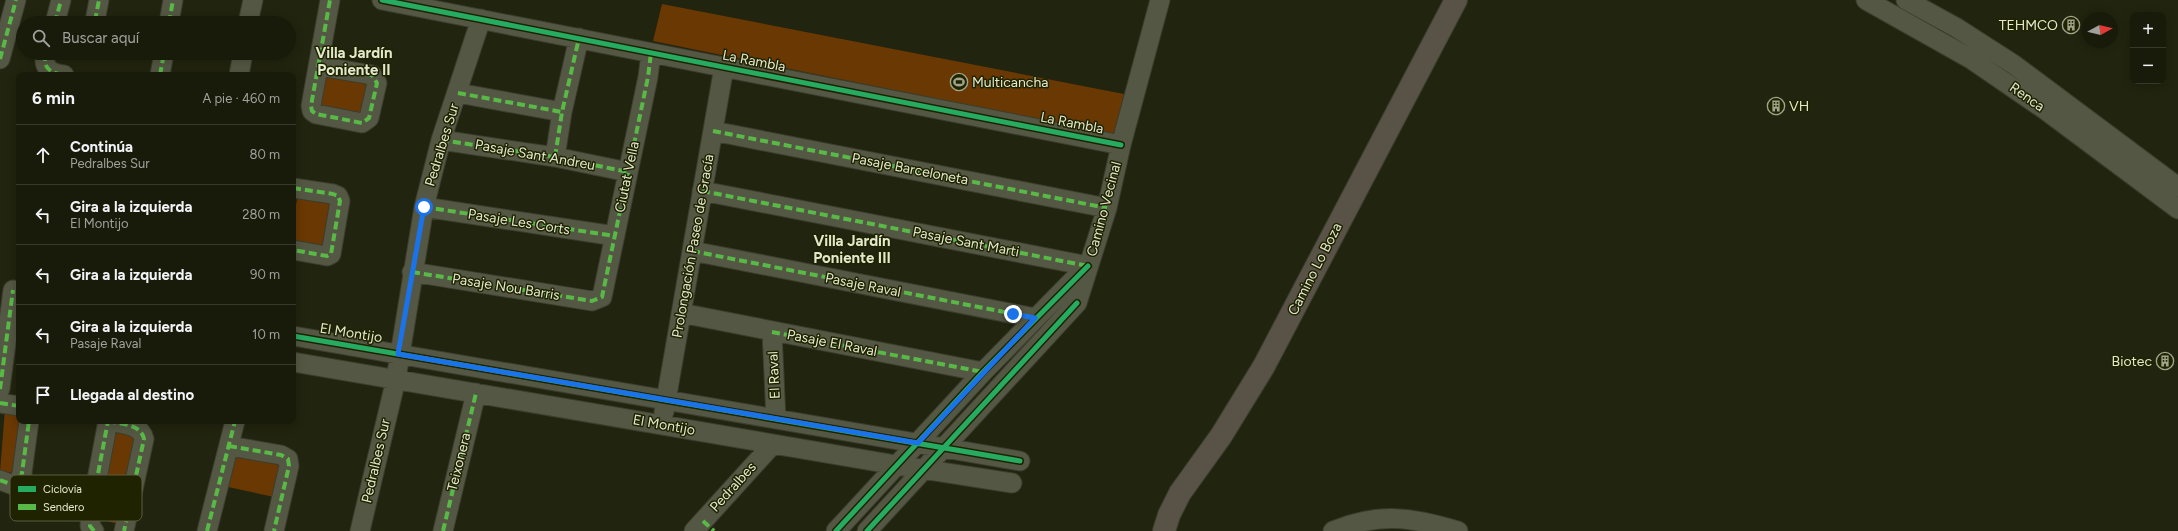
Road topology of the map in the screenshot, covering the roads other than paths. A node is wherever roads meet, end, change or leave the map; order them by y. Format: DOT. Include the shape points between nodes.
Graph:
graph roads {
  1 [pos="16,0"];
  2 [pos="61,0"];
  3 [pos="99,0"];
  4 [pos="173,0"];
  5 [pos="253,0"];
  6 [pos="330,0"];
  7 [pos="382,0"];
  8 [pos="1160,0"];
  9 [pos="1456,0"];
  10 [pos="1866,0"];
  11 [pos="1906,0"];
  12 [pos="57,16"];
  13 [pos="96,16"];
  14 [pos="170,16"];
  15 [pos="250,16"];
  16 [pos="481,19"];
  17 [pos="579,38"];
  18 [pos="651,52"];
  19 [pos="0,59"];
  20 [pos="163,60"];
  21 [pos="242,60"];
  22 [pos="319,66"];
  23 [pos="724,67"];
  24 [pos="161,72"];
  25 [pos="240,72"];
  26 [pos="458,93"];
  27 [pos="562,112"];
  28 [pos="713,130"];
  29 [pos="442,140"];
  30 [pos="1121,145"];
  31 [pos="555,157"];
  32 [pos="628,172"];
  33 [pos="2178,187"];
  34 [pos="296,188"];
  35 [pos="702,191"];
  36 [pos="424,207"];
  37 [pos="1107,208"];
  38 [pos="2178,209"];
  39 [pos="615,236"];
  40 [pos="296,251"];
  41 [pos="692,252"];
  42 [pos="1088,266"];
  43 [pos="412,272"];
  44 [pos="11,289"];
  45 [pos="599,299"];
  46 [pos="10,313"];
  47 [pos="681,313"];
  48 [pos="1035,318"];
  49 [pos="772,332"];
  50 [pos="296,337"];
  51 [pos="398,354"];
  52 [pos="296,363"];
  53 [pos="983,372"];
  54 [pos="396,380"];
  55 [pos="0,389"];
  56 [pos="476,393"];
  57 [pos="666,400"];
  58 [pos="0,403"];
  59 [pos="16,406"];
  60 [pos="776,419"];
  61 [pos="29,424"];
  62 [pos="107,424"];
  63 [pos="120,424"];
  64 [pos="234,424"];
  65 [pos="661,425"];
  66 [pos="918,443"];
  67 [pos="773,444"];
  68 [pos="229,446"];
  69 [pos="945,448"];
  70 [pos="1020,461"];
  71 [pos="896,465"];
  72 [pos="925,469"];
  73 [pos="21,475"];
  74 [pos="98,475"];
  75 [pos="136,475"];
  76 [pos="0,480"];
  77 [pos="1012,482"];
  78 [pos="10,484"];
  79 [pos="90,521"];
  80 [pos="126,521"];
  81 [pos="704,528"];
  82 [pos="94,531"];
  83 [pos="124,531"];
  84 [pos="206,531"];
  85 [pos="274,531"];
  86 [pos="360,531"];
  87 [pos="443,531"];
  88 [pos="836,531"];
  89 [pos="867,531"];
  90 [pos="1164,531"];
  91 [pos="1333,531"];
  92 [pos="1458,531"];
  1 -- 19 [label="street"];
  2 -- 12 [label="street"];
  3 -- 13 [label="street"];
  4 -- 14 [label="street"];
  5 -- 15 [label="street"];
  6 -- 22 [label="street"];
  7 -- 16 [label="street, La Rambla"];
  8 -- 30 [label="street, Camino Vecinal"];
  9 -- 90 [label="main road, Camino Lo Boza" via="1264,366 1221,436 1180,494"];
  10 -- 38 [label="street, Renca" via="1971,59 2044,109"];
  11 -- 33 [label="street, Renca" via="2007,59"];
  16 -- 17 [label="street, La Rambla"];
  16 -- 26 [label="street, Pedralbes Sur"];
  17 -- 18 [label="street, La Rambla"];
  17 -- 27 [label="street"];
  18 -- 23 [label="street, La Rambla"];
  18 -- 32 [label="street, Ciutat Vella"];
  20 -- 24 [label="street"];
  21 -- 25 [label="street"];
  22 -- 22 [label="street" via="372,76 377,83 367,121 362,123 312,111"];
  23 -- 28 [label="street, Prolongación Paseo de Gracía"];
  23 -- 30 [label="street, La Rambla"];
  26 -- 27 [label="street"];
  26 -- 29 [label="street, Pedralbes Sur"];
  27 -- 31 [label="street"];
  28 -- 35 [label="street, Prolongación Paseo de Gracía"];
  28 -- 37 [label="street, Pasaje Barceloneta"];
  29 -- 31 [label="street, Pasaje Sant Andreu"];
  29 -- 36 [label="street, Pedralbes Sur"];
  30 -- 37 [label="street, Camino Vecinal"];
  31 -- 32 [label="street, Pasaje Sant Andreu"];
  32 -- 39 [label="street, Ciutat Vella"];
  34 -- 40 [label="street" via="333,194 338,196 340,201 331,254 327,256"];
  35 -- 41 [label="street, Prolongación Paseo de Gracía"];
  35 -- 42 [label="street, Pasaje Sant Marti"];
  36 -- 39 [label="street, Pasaje Les Corts"];
  36 -- 43 [label="street, Pedralbes Sur"];
  37 -- 42 [label="street, Camino Vecinal"];
  39 -- 45 [label="street, Ciutat Vella" via="604,293"];
  41 -- 47 [label="street, Prolongación Paseo de Gracía"];
  41 -- 48 [label="street, Pasaje Raval"];
  42 -- 48 [label="street"];
  42 -- 69 [label="street, Camino Vecinal" via="1077,303"];
  43 -- 45 [label="street, Pasaje Nou Barris" via="592,301"];
  43 -- 51 [label="street, Pedralbes Sur"];
  44 -- 46 [label="street"];
  46 -- 55 [label="street"];
  47 -- 49 [label="street, Pasaje El Raval"];
  47 -- 57 [label="street, Prolongación Paseo de Gracía"];
  48 -- 53 [label="street"];
  49 -- 53 [label="street, Pasaje El Raval"];
  49 -- 60 [label="street, El Raval"];
  50 -- 51 [label="street, El Montijo"];
  51 -- 54 [label="street, Pedralbes Sur"];
  51 -- 57 [label="street, El Montijo"];
  52 -- 54 [label="street, El Montijo"];
  53 -- 66 [label="street"];
  54 -- 56 [label="street, El Montijo"];
  54 -- 86 [label="street, Pedralbes Sur"];
  56 -- 65 [label="street, El Montijo"];
  56 -- 87 [label="street, Teixonera"];
  57 -- 60 [label="street, El Montijo"];
  57 -- 65 [label="street, Prolongación Paseo de Gracía"];
  58 -- 59 [label="street"];
  60 -- 66 [label="street, El Montijo"];
  61 -- 73 [label="street"];
  62 -- 74 [label="street"];
  63 -- 75 [label="street" via="137,428 143,433"];
  64 -- 68 [label="street"];
  65 -- 67 [label="street, El Montijo"];
  66 -- 69 [label="street, El Montijo"];
  66 -- 71 [label="street"];
  67 -- 71 [label="street, El Montijo"];
  67 -- 81 [label="street, Pedralbes"];
  68 -- 84 [label="street"];
  68 -- 85 [label="street" via="281,455 288,459 289,466"];
  69 -- 70 [label="street, El Montijo"];
  69 -- 72 [label="street"];
  71 -- 72 [label="street, El Montijo"];
  71 -- 88 [label="street"];
  72 -- 77 [label="street, El Montijo"];
  72 -- 89 [label="street"];
  76 -- 78 [label="street"];
  79 -- 82 [label="street" via="90,526"];
  80 -- 83 [label="street"];
  91 -- 92 [label="street" via="1347,525 1404,518"];
}
